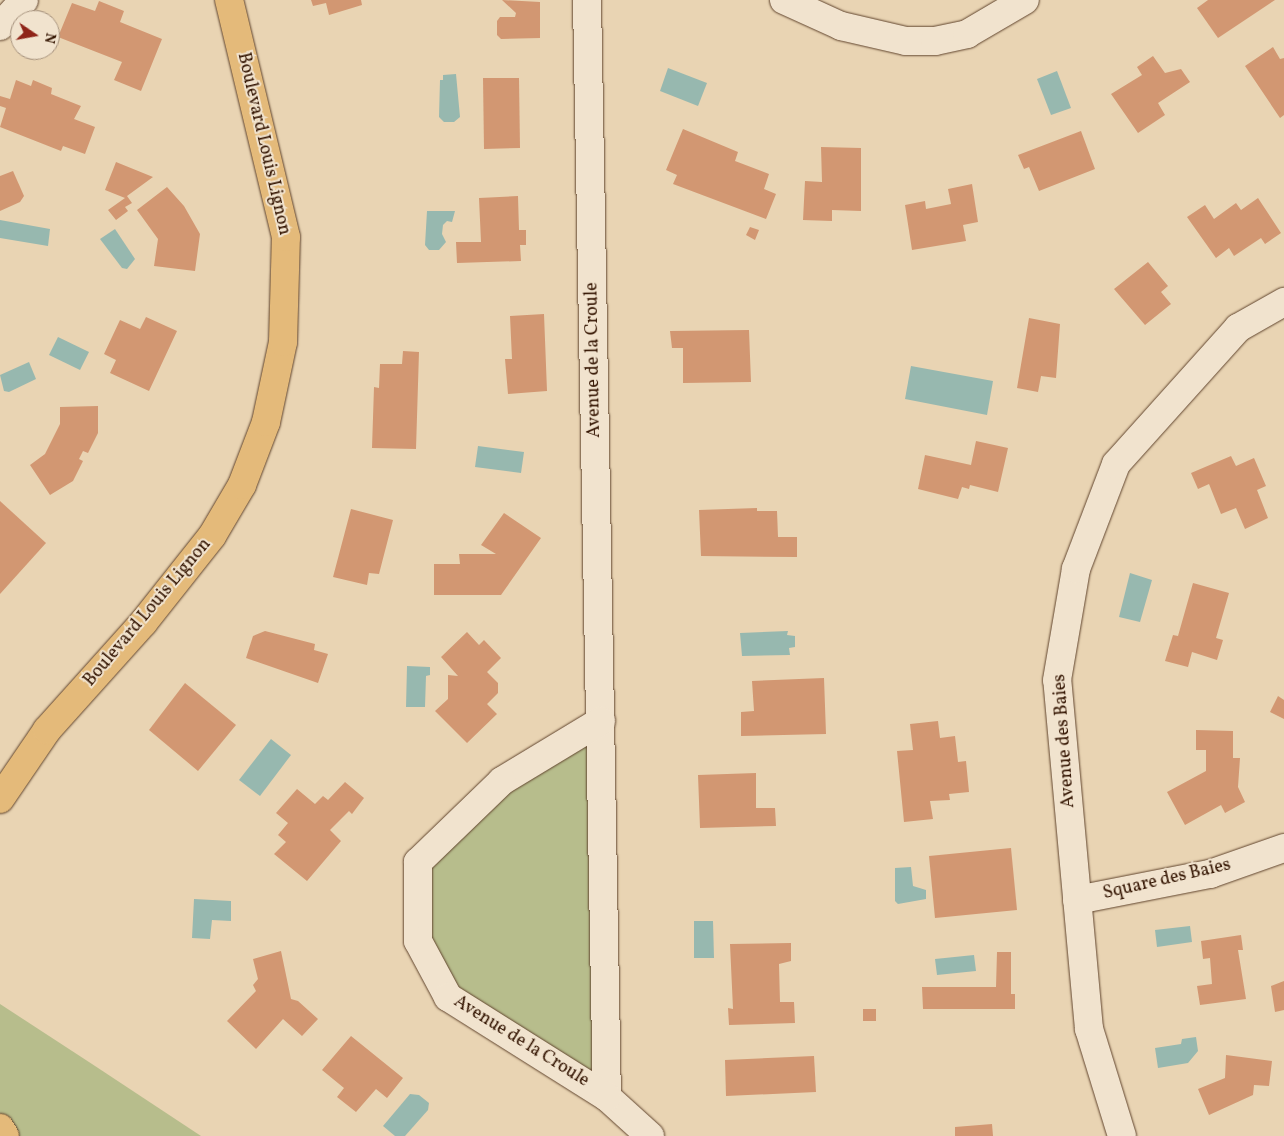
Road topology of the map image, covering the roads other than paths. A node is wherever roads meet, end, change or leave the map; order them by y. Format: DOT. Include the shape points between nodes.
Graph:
graph roads {
  1 [pos="24,0"];
  2 [pos="229,0"];
  3 [pos="587,0"];
  4 [pos="784,0"];
  5 [pos="1025,0"];
  6 [pos="0,26"];
  7 [pos="1284,302"];
  8 [pos="601,721"];
  9 [pos="0,799"];
  10 [pos="1284,848"];
  11 [pos="1078,900"];
  12 [pos="607,1096"];
  13 [pos="0,1128"];
  14 [pos="5,1136"];
  15 [pos="650,1136"];
  16 [pos="1122,1136"];
  1 -- 6 [label="street"];
  2 -- 9 [label="main road, Boulevard Louis Lignon" via="286,237 283,342 266,422 242,485 202,549 143,623 48,730"];
  3 -- 8 [label="street, Avenue de la Croule"];
  4 -- 5 [label="street" via="841,26 906,41 966,34"];
  7 -- 11 [label="street, Avenue des Baies" via="1238,328 1116,464 1076,569 1057,680"];
  8 -- 12 [label="street, Avenue de la Croule"];
  8 -- 12 [label="street, Avenue de la Croule" via="502,780 418,862 418,941 448,996"];
  10 -- 11 [label="street, Square des Baies" via="1210,874"];
  11 -- 16 [label="street, Avenue des Baies" via="1089,1029"];
  12 -- 15 [label="street, Avenue de la Croule"];
  13 -- 14 [label="main road"];
}
